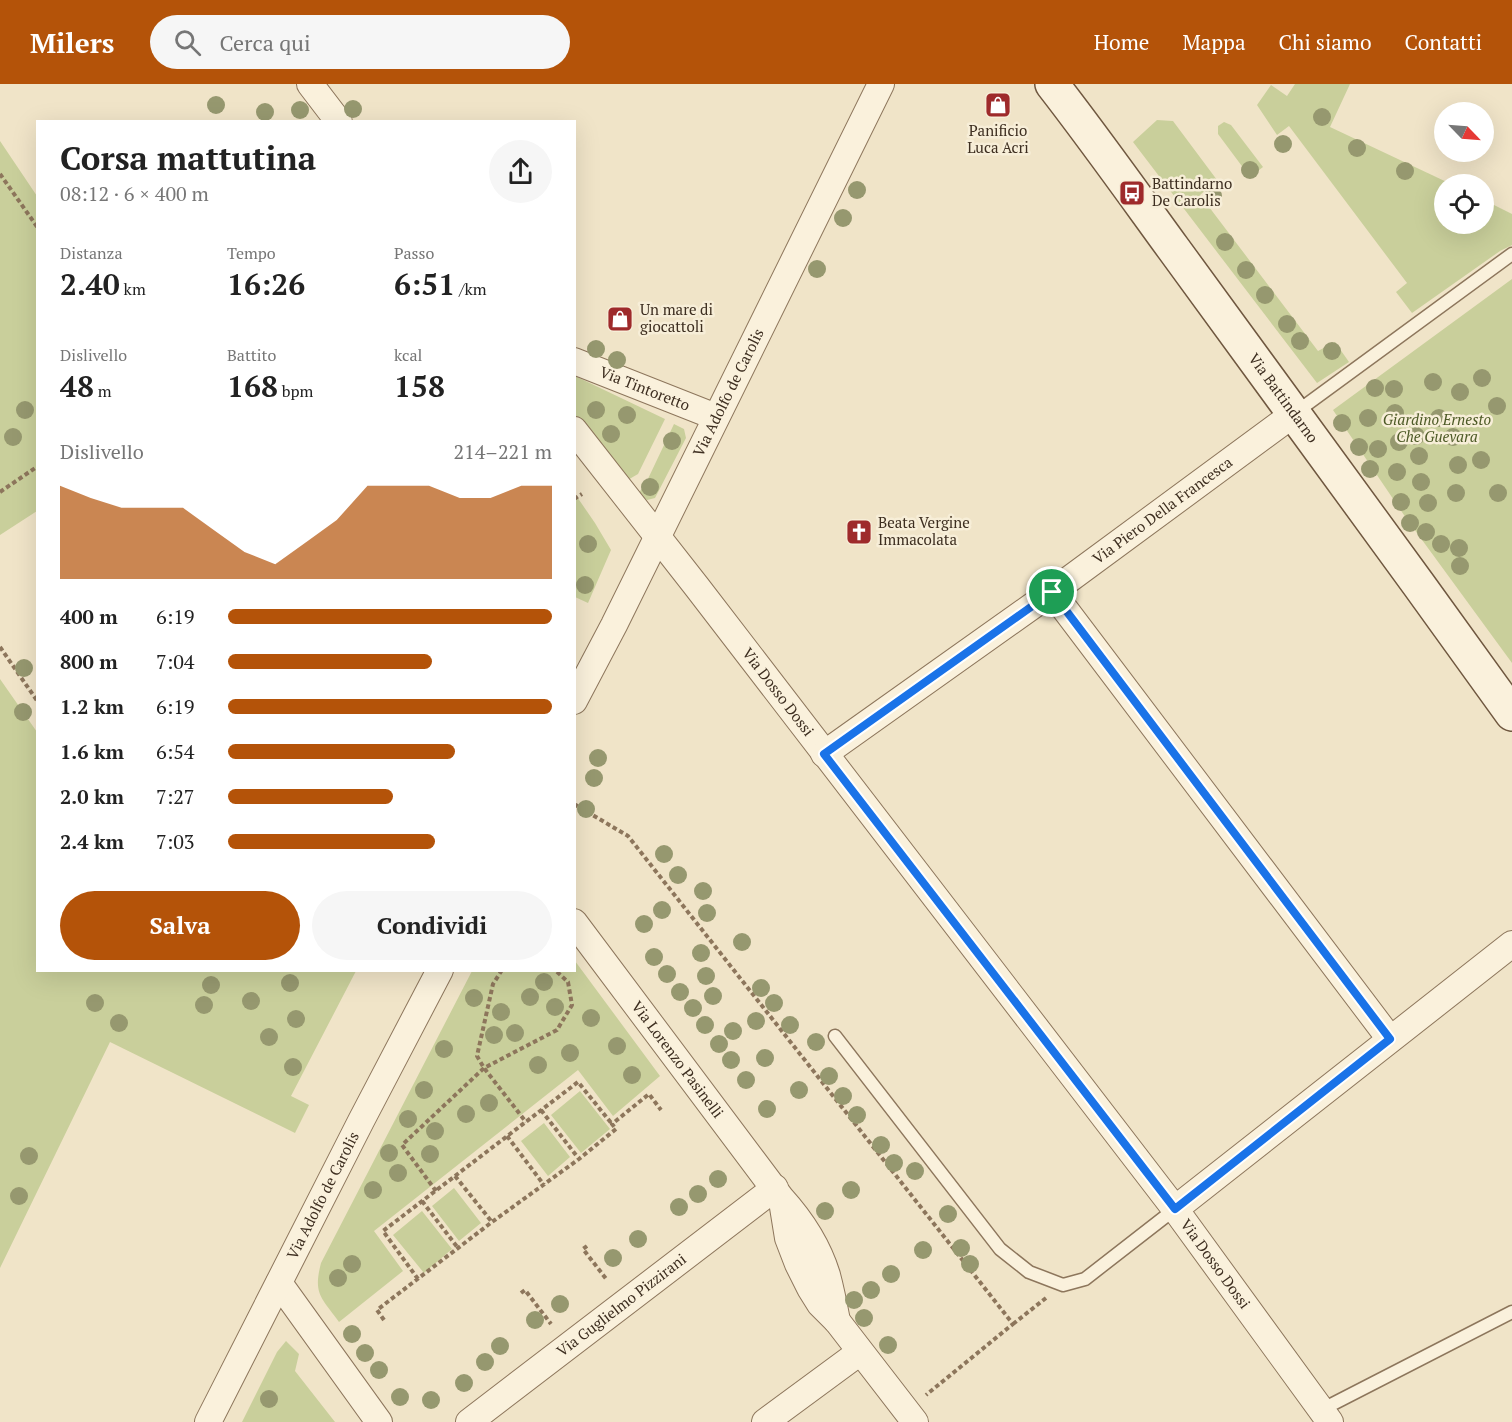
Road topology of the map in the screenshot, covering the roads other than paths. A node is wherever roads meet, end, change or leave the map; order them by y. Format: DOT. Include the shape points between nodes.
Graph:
graph roads {
  1 [pos="310,84"];
  2 [pos="881,84"];
  3 [pos="1052,84"];
  4 [pos="337,120"];
  5 [pos="1512,254"];
  6 [pos="576,362"];
  7 [pos="1295,413"];
  8 [pos="716,417"];
  9 [pos="576,433"];
  10 [pos="658,536"];
  11 [pos="1052,592"];
  12 [pos="576,697"];
  13 [pos="1512,714"];
  14 [pos="824,754"];
  15 [pos="576,925"];
  16 [pos="1512,944"];
  17 [pos="439,972"];
  18 [pos="835,1036"];
  19 [pos="1390,1039"];
  20 [pos="778,1193"];
  21 [pos="1175,1209"];
  22 [pos="279,1283"];
  23 [pos="1512,1312"];
  24 [pos="861,1352"];
  25 [pos="917,1412"];
  26 [pos="1326,1416"];
  27 [pos="208,1422"];
  28 [pos="379,1422"];
  29 [pos="469,1422"];
  30 [pos="765,1422"];
  1 -- 4 [label="street"];
  2 -- 8 [label="street, Via Adolfo de Carolis"];
  3 -- 7 [label="street, Via Battindarno"];
  5 -- 7 [label="lane"];
  6 -- 8 [label="street, Via Tintoretto"];
  7 -- 11 [label="street, Via Piero Della Francesca"];
  7 -- 13 [label="street, Via Battindarno"];
  8 -- 10 [label="street, Via Adolfo de Carolis"];
  9 -- 10 [label="street"];
  10 -- 12 [label="street, Via Adolfo de Carolis"];
  10 -- 14 [label="street, Via Dosso Dossi"];
  11 -- 14 [label="street, Via Piero Della Francesca"];
  11 -- 19 [label="street"];
  14 -- 21 [label="street, Via Dosso Dossi"];
  15 -- 20 [label="street, Via Lorenzo Pasinelli"];
  16 -- 19 [label="street"];
  17 -- 22 [label="street, Via Adolfo de Carolis"];
  18 -- 21 [label="lane" via="1000,1249 1029,1272 1063,1285 1085,1279"];
  19 -- 21 [label="street"];
  20 -- 24 [label="street, Via Lorenzo Pasinelli" via="814,1244 837,1321"];
  20 -- 29 [label="street, Via Guglielmo Pizzirani"];
  21 -- 26 [label="street, Via Dosso Dossi"];
  22 -- 27 [label="street, Via Adolfo de Carolis"];
  22 -- 28 [label="street"];
  23 -- 26 [label="lane"];
  24 -- 25 [label="street, Via Lorenzo Pasinelli"];
  24 -- 30 [label="street"];
}
